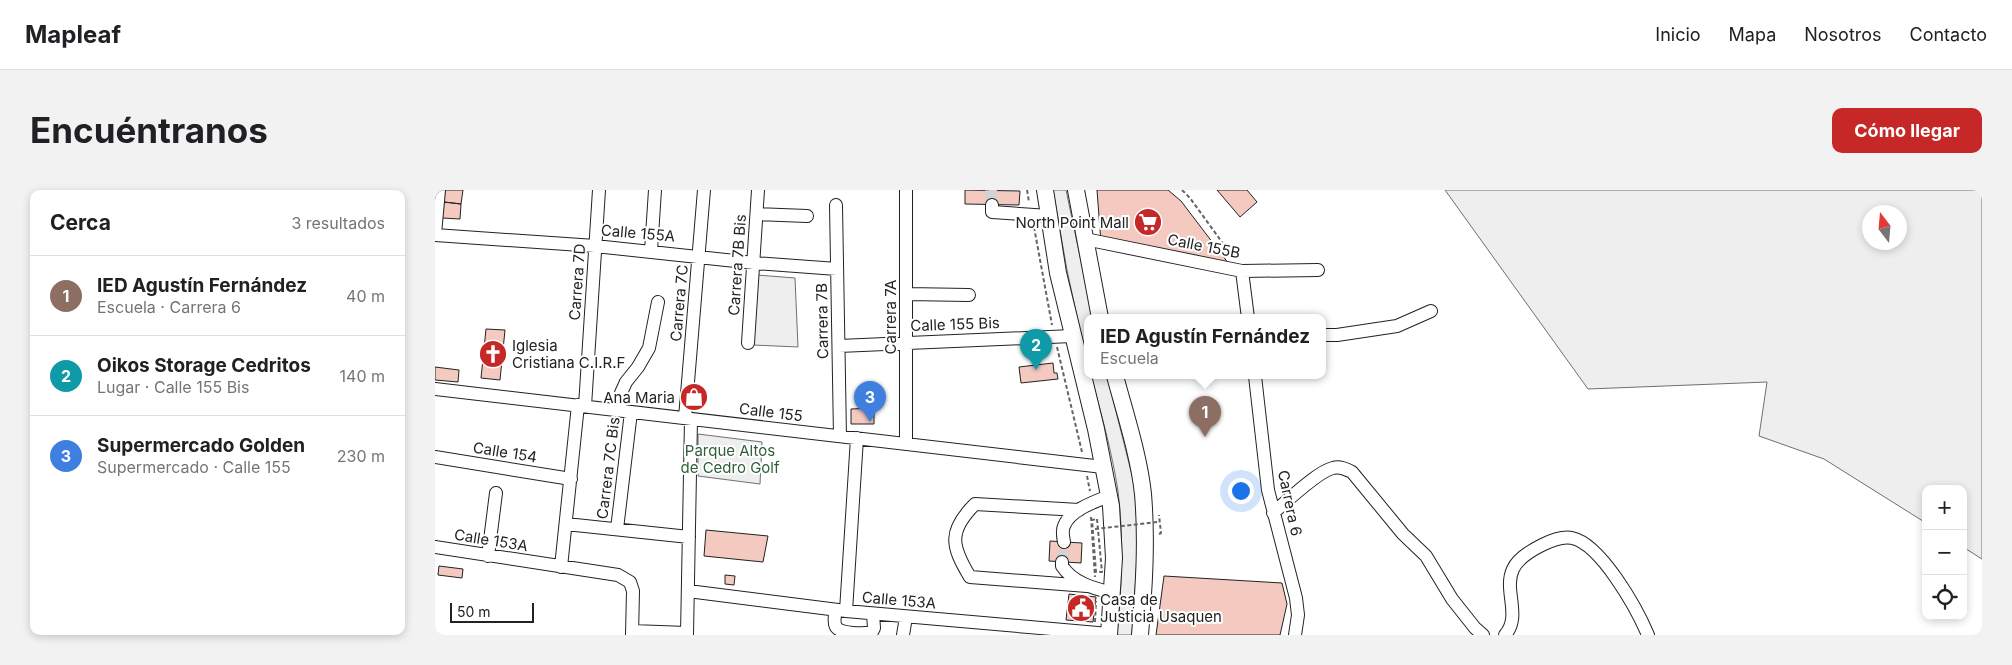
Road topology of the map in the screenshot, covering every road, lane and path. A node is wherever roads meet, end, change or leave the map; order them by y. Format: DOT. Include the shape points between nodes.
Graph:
graph roads {
  1 [pos="439,190"];
  2 [pos="599,190"];
  3 [pos="655,190"];
  4 [pos="704,190"];
  5 [pos="758,190"];
  6 [pos="906,190"];
  7 [pos="1027,190"];
  8 [pos="1045,190"];
  9 [pos="1076,190"];
  10 [pos="1182,190"];
  11 [pos="836,205"];
  12 [pos="992,205"];
  13 [pos="757,214"];
  14 [pos="1032,214"];
  15 [pos="807,216"];
  16 [pos="1049,216"];
  17 [pos="435,234"];
  18 [pos="1085,240"];
  19 [pos="595,246"];
  20 [pos="651,251"];
  21 [pos="699,256"];
  22 [pos="754,263"];
  23 [pos="837,269"];
  24 [pos="1318,270"];
  25 [pos="1242,271"];
  26 [pos="906,294"];
  27 [pos="969,295"];
  28 [pos="658,302"];
  29 [pos="1431,311"];
  30 [pos="1099,314"];
  31 [pos="1250,314"];
  32 [pos="1326,335"];
  33 [pos="1072,336"];
  34 [pos="1055,337"];
  35 [pos="748,343"];
  36 [pos="906,343"];
  37 [pos="839,346"];
  38 [pos="1116,379"];
  39 [pos="1255,379"];
  40 [pos="435,389"];
  41 [pos="582,406"];
  42 [pos="626,411"];
  43 [pos="687,418"];
  44 [pos="840,436"];
  45 [pos="857,438"];
  46 [pos="906,444"];
  47 [pos="435,457"];
  48 [pos="1085,465"];
  49 [pos="1103,467"];
  50 [pos="571,479"];
  51 [pos="495,494"];
  52 [pos="1109,496"];
  53 [pos="1092,503"];
  54 [pos="1079,510"];
  55 [pos="1273,513"];
  56 [pos="1090,519"];
  57 [pos="1097,519"];
  58 [pos="1158,522"];
  59 [pos="566,524"];
  60 [pos="617,529"];
  61 [pos="1094,529"];
  62 [pos="689,537"];
  63 [pos="1064,542"];
  64 [pos="435,547"];
  65 [pos="488,556"];
  66 [pos="1062,562"];
  67 [pos="561,567"];
  68 [pos="1099,589"];
  69 [pos="688,591"];
  70 [pos="841,611"];
  71 [pos="873,614"];
  72 [pos="906,617"];
  73 [pos="632,633"];
  74 [pos="687,634"];
  75 [pos="1104,634"];
  76 [pos="903,635"];
  77 [pos="1140,635"];
  78 [pos="1295,635"];
  79 [pos="1483,635"];
  80 [pos="1505,635"];
  81 [pos="1648,635"];
  1 -- 17 [label="street"];
  2 -- 19 [label="street, Carrera 7D"];
  3 -- 20 [label="street"];
  4 -- 21 [label="street, Carrera 7C"];
  5 -- 13 [label="street, Carrera 7B Bis"];
  6 -- 26 [label="street, Carrera 7A"];
  7 -- 14 [label="path"];
  8 -- 16 [label="main road"];
  9 -- 18 [label="main road"];
  10 -- 25 [label="path"];
  11 -- 23 [label="street, Carrera 7B"];
  12 -- 14 [label="street" via="992,212"];
  13 -- 15 [label="street"];
  13 -- 22 [label="street, Carrera 7B Bis"];
  14 -- 16 [label="street"];
  14 -- 34 [label="path"];
  16 -- 33 [label="main road"];
  17 -- 19 [label="street, Calle 155A"];
  18 -- 25 [label="street, Calle 155B"];
  18 -- 30 [label="main road"];
  19 -- 20 [label="street, Calle 155A"];
  19 -- 41 [label="street, Carrera 7D"];
  20 -- 21 [label="street, Calle 155A"];
  21 -- 22 [label="street, Calle 155A"];
  21 -- 43 [label="street, Carrera 7C"];
  22 -- 23 [label="street, Calle 155A"];
  22 -- 35 [label="street, Carrera 7B Bis"];
  23 -- 37 [label="street, Carrera 7B"];
  24 -- 25 [label="street, Calle 155B"];
  25 -- 31 [label="street"];
  26 -- 27 [label="street"];
  26 -- 36 [label="street, Carrera 7A"];
  28 -- 42 [label="street, Carrera 7C Bis" via="649,348 621,393"];
  29 -- 32 [label="street" via="1397,326"];
  33 -- 34 [label="street, Calle 155 Bis"];
  33 -- 49 [label="main road"];
  34 -- 36 [label="street, Calle 155 Bis"];
  34 -- 48 [label="path"];
  36 -- 37 [label="street, Calle 155 Bis"];
  36 -- 46 [label="street, Carrera 7A"];
  37 -- 44 [label="street, Carrera 7B"];
  38 -- 77 [label="main road" via="1143,492 1145,556"];
  39 -- 55 [label="street, Carrera 6"];
  40 -- 41 [label="street, Calle 155"];
  41 -- 42 [label="street, Calle 155"];
  41 -- 50 [label="street, Carrera 7D"];
  42 -- 43 [label="street, Calle 155"];
  42 -- 60 [label="street, Carrera 7C Bis"];
  43 -- 44 [label="street, Calle 155"];
  43 -- 62 [label="street, Carrera 7C"];
  44 -- 45 [label="street, Calle 155"];
  45 -- 46 [label="street, Calle 155"];
  45 -- 70 [label="street"];
  46 -- 48 [label="street, Calle 155"];
  47 -- 50 [label="street, Calle 154"];
  48 -- 49 [label="street, Calle 155"];
  48 -- 53 [label="path"];
  49 -- 52 [label="main road"];
  50 -- 59 [label="street, Carrera 7D"];
  51 -- 65 [label="street"];
  52 -- 53 [label="street"];
  52 -- 68 [label="main road" via="1114,558"];
  53 -- 54 [label="street"];
  53 -- 57 [label="path"];
  54 -- 63 [label="street" via="1063,527"];
  54 -- 68 [label="street" via="975,504 961,518 954,537 961,563 970,577"];
  55 -- 78 [label="street, Carrera 6" via="1296,598"];
  55 -- 79 [label="street" via="1323,472 1344,468 1352,472 1396,526 1426,556 1452,599"];
  56 -- 68 [label="path"];
  57 -- 61 [label="path" via="1092,520"];
  57 -- 61 [label="path" via="1102,572 1097,572"];
  58 -- 61 [label="path, bridge"];
  59 -- 60 [label="street"];
  59 -- 67 [label="street, Carrera 7D"];
  60 -- 62 [label="street"];
  62 -- 69 [label="street, Carrera 7C"];
  64 -- 65 [label="street, Calle 153A"];
  65 -- 67 [label="street, Calle 153A"];
  66 -- 68 [label="street" via="1067,574"];
  67 -- 73 [label="street, Calle 153A" via="617,575 630,582 633,590"];
  68 -- 75 [label="main road"];
  68 -- 75 [label="path"];
  69 -- 70 [label="street, Calle 153A"];
  69 -- 74 [label="street, Carrera 7C"];
  70 -- 71 [label="street, Calle 153A"];
  70 -- 71 [label="street" via="835,624 843,631 872,632"];
  71 -- 72 [label="street, Calle 153A"];
  72 -- 75 [label="street, Calle 153A"];
  72 -- 76 [label="street"];
  73 -- 74 [label="street"];
  80 -- 81 [label="street" via="1512,620 1509,586 1513,568 1529,552 1549,541 1571,538 1589,546 1624,589"];
}
